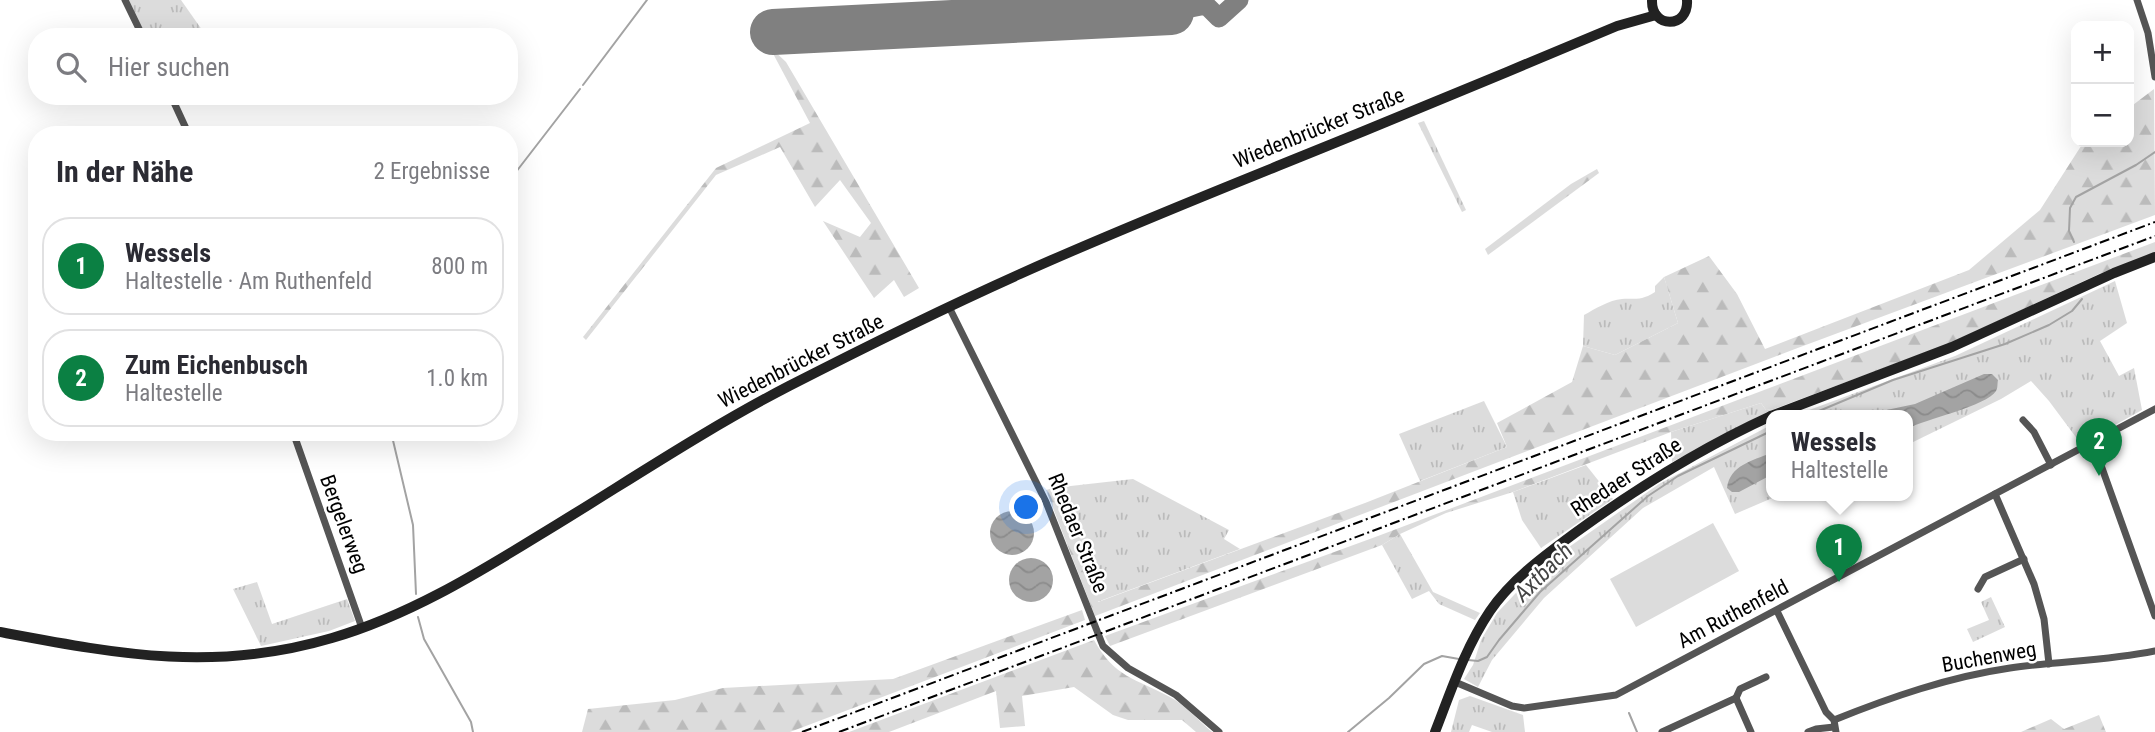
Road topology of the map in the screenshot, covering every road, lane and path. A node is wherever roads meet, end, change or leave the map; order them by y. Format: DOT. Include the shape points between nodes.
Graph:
graph roads {
  1 [pos="125,0"];
  2 [pos="2137,0"];
  3 [pos="1688,1"];
  4 [pos="1652,2"];
  5 [pos="1656,15"];
  6 [pos="1617,26"];
  7 [pos="139,28"];
  8 [pos="2155,77"];
  9 [pos="175,105"];
  10 [pos="184,126"];
  11 [pos="2155,257"];
  12 [pos="949,307"];
  13 [pos="1787,410"];
  14 [pos="2155,411"];
  15 [pos="1766,418"];
  16 [pos="2024,420"];
  17 [pos="296,441"];
  18 [pos="2093,443"];
  19 [pos="2051,465"];
  20 [pos="1995,494"];
  21 [pos="2024,559"];
  22 [pos="1979,589"];
  23 [pos="1777,611"];
  24 [pos="2155,616"];
  25 [pos="362,628"];
  26 [pos="0,632"];
  27 [pos="2155,651"];
  28 [pos="2049,664"];
  29 [pos="1766,677"];
  30 [pos="1455,682"];
  31 [pos="1736,698"];
  32 [pos="1833,723"];
  33 [pos="1681,728"];
  34 [pos="1812,730"];
  35 [pos="1219,732"];
  36 [pos="1435,732"];
  37 [pos="1661,732"];
  38 [pos="1751,732"];
  1 -- 7 [label="street"];
  2 -- 8 [label="street"];
  3 -- 5 [label="street" via="1685,13 1676,21"];
  4 -- 5 [label="street"];
  4 -- 6 [label="street"];
  5 -- 6 [label="street"];
  6 -- 12 [label="street, Wiedenbrücker Straße" via="1139,223"];
  9 -- 10 [label="street"];
  11 -- 13 [label="street, Rhedaer Straße" via="1952,347"];
  12 -- 25 [label="street, Wiedenbrücker Straße" via="737,414 474,576"];
  12 -- 35 [label="street, Rhedaer Straße" via="1046,502 1103,646 1128,668 1176,695"];
  14 -- 18 [label="street, Am Ruthenfeld"];
  15 -- 30 [label="street, Rhedaer Straße" via="1627,495 1525,572 1491,609"];
  16 -- 19 [label="street"];
  17 -- 25 [label="street, Bergelerweg"];
  18 -- 19 [label="street, Am Ruthenfeld"];
  18 -- 24 [label="street"];
  19 -- 20 [label="street, Am Ruthenfeld"];
  20 -- 21 [label="street"];
  20 -- 23 [label="street, Am Ruthenfeld"];
  21 -- 22 [label="street" via="1986,577"];
  21 -- 28 [label="street" via="2040,603"];
  23 -- 30 [label="street, Am Ruthenfeld" via="1616,695 1524,708"];
  23 -- 32 [label="street"];
  25 -- 26 [label="street, Wiedenbrücker Straße" via="271,652 201,658 122,653"];
  27 -- 28 [label="street, Buchenweg"];
  28 -- 32 [label="street, Buchenweg" via="1930,686"];
  29 -- 31 [label="street" via="1740,689"];
  30 -- 36 [label="street, Rhedaer Straße"];
  31 -- 33 [label="street"];
  31 -- 38 [label="street"];
  32 -- 34 [label="street, Buchenweg"];
  32 -- 34 [label="street"];
  33 -- 37 [label="street"];
}
